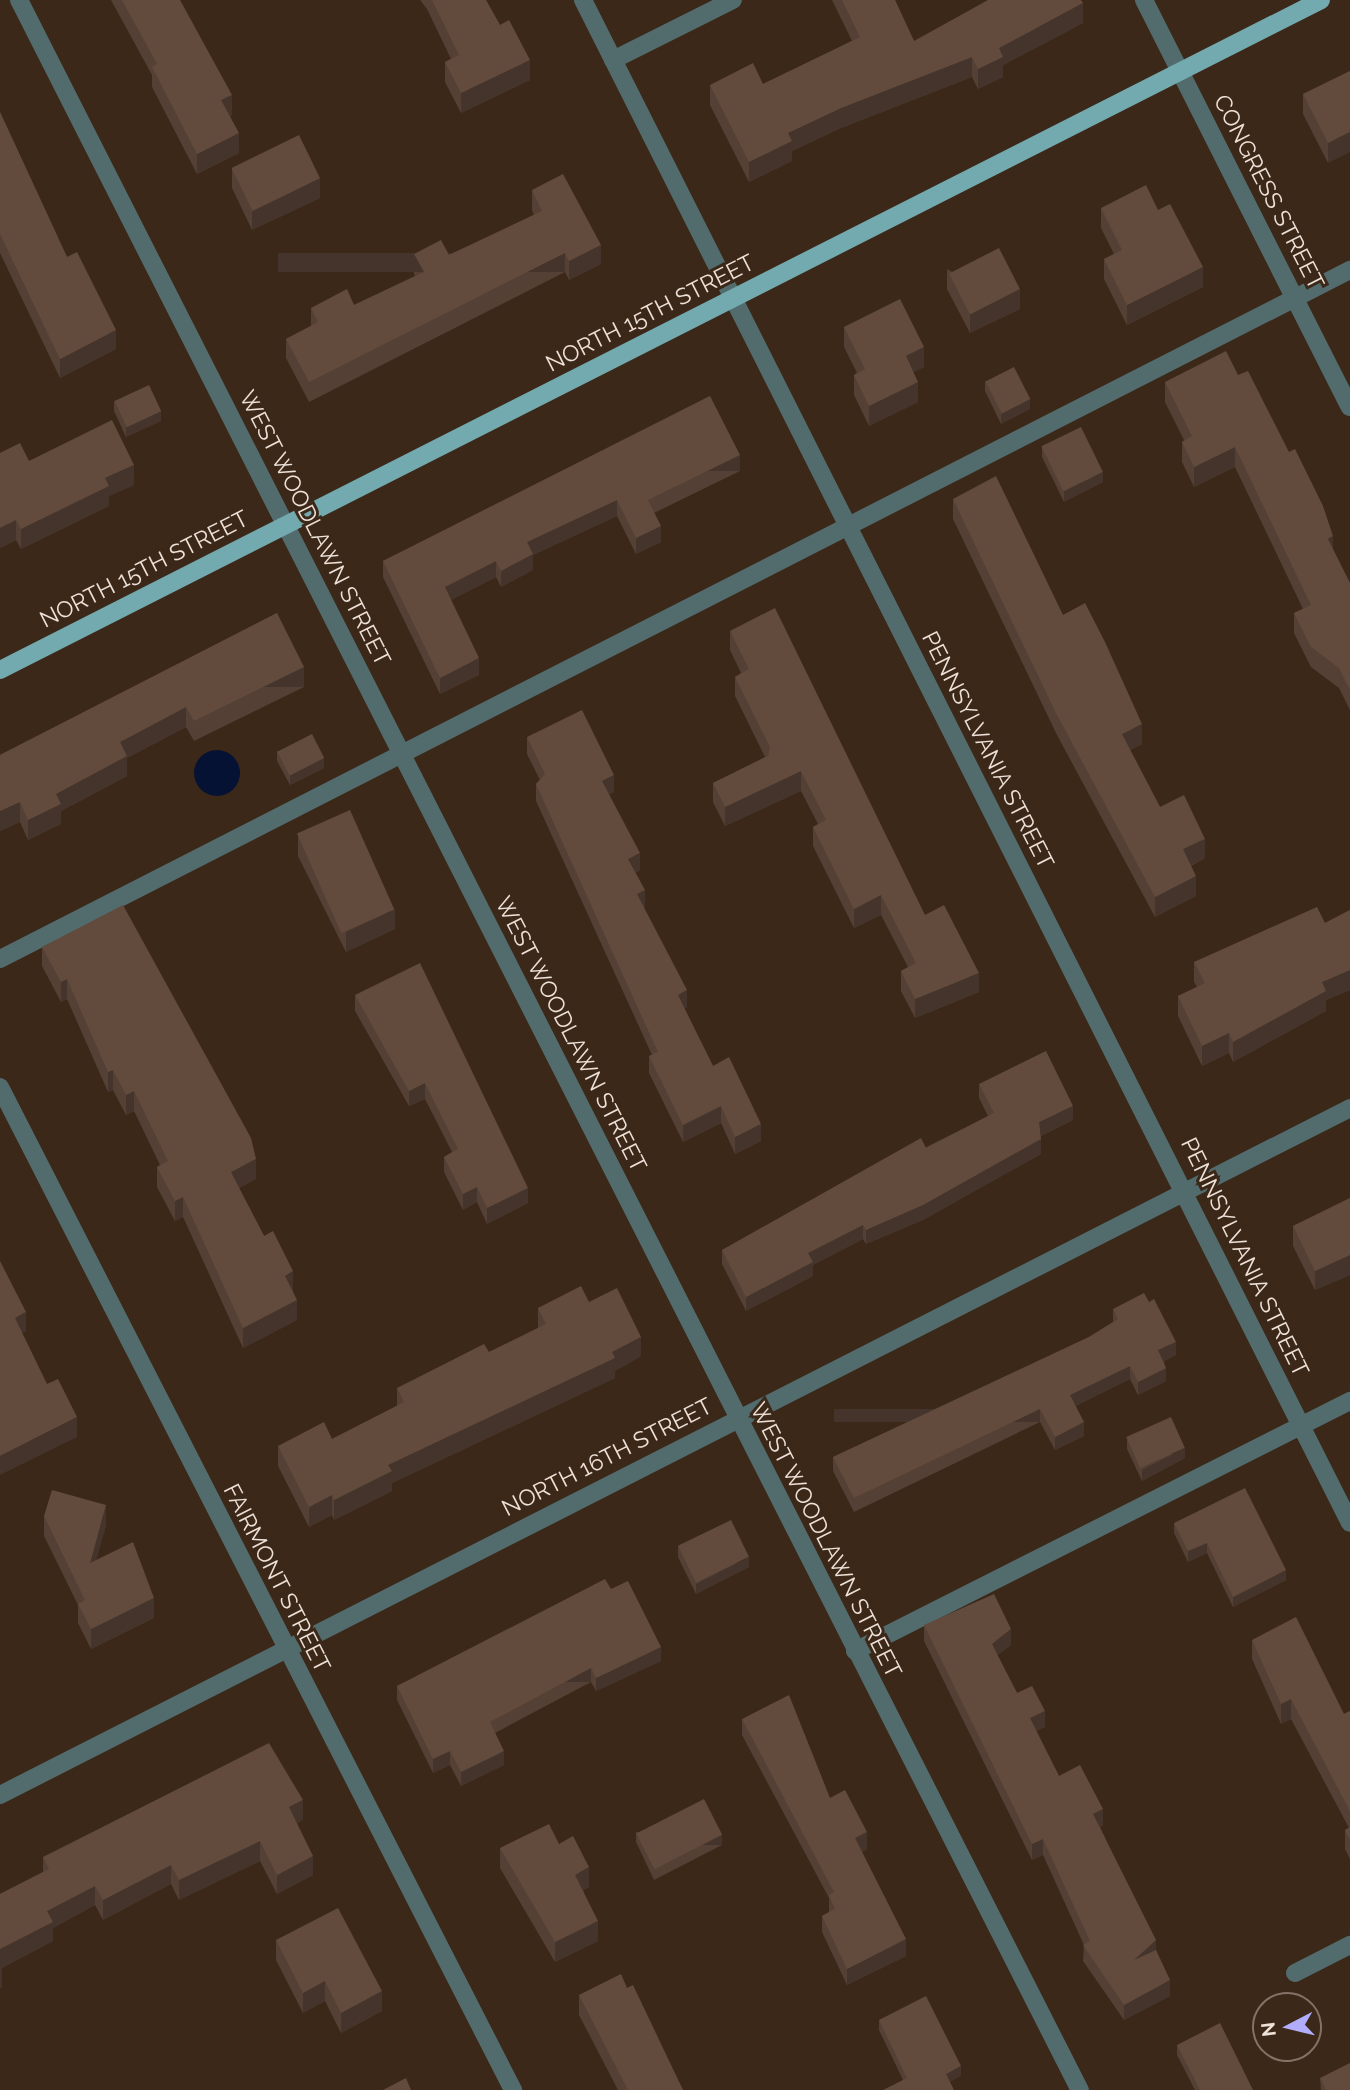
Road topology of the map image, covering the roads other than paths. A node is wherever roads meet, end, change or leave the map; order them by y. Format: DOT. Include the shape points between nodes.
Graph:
graph roads {
  1 [pos="19,0"];
  2 [pos="583,0"];
  3 [pos="733,0"];
  4 [pos="1144,0"];
  5 [pos="1321,0"];
  6 [pos="613,60"];
  7 [pos="1180,72"];
  8 [pos="1350,270"];
  9 [pos="733,298"];
  10 [pos="1295,298"];
  11 [pos="1350,407"];
  12 [pos="285,525"];
  13 [pos="846,525"];
  14 [pos="0,670"];
  15 [pos="401,751"];
  16 [pos="0,959"];
  17 [pos="0,1087"];
  18 [pos="1350,1108"];
  19 [pos="1187,1192"];
  20 [pos="1350,1401"];
  21 [pos="736,1419"];
  22 [pos="1301,1426"];
  23 [pos="1350,1523"];
  24 [pos="286,1650"];
  25 [pos="855,1651"];
  26 [pos="0,1795"];
  27 [pos="1350,1945"];
  28 [pos="1295,1973"];
  29 [pos="513,2090"];
  30 [pos="1080,2090"];
  1 -- 12 [label="street, WEST WOODLAWN STREET"];
  2 -- 6 [label="street, PENNSYLVANIA STREET"];
  3 -- 6 [label="street"];
  4 -- 7 [label="street, CONGRESS STREET"];
  5 -- 7 [label="main road, NORTH 15TH STREET"];
  6 -- 9 [label="street, PENNSYLVANIA STREET"];
  7 -- 9 [label="main road, NORTH 15TH STREET"];
  7 -- 10 [label="street, CONGRESS STREET"];
  8 -- 10 [label="street"];
  9 -- 12 [label="main road, NORTH 15TH STREET"];
  9 -- 13 [label="street, PENNSYLVANIA STREET"];
  10 -- 11 [label="street, CONGRESS STREET"];
  10 -- 13 [label="street"];
  12 -- 14 [label="main road, NORTH 15TH STREET"];
  12 -- 15 [label="street, WEST WOODLAWN STREET"];
  13 -- 15 [label="street"];
  13 -- 19 [label="street, PENNSYLVANIA STREET"];
  15 -- 16 [label="street"];
  15 -- 21 [label="street, WEST WOODLAWN STREET"];
  17 -- 24 [label="street, FAIRMONT STREET"];
  18 -- 19 [label="street, NORTH 16TH STREET"];
  19 -- 21 [label="street, NORTH 16TH STREET"];
  19 -- 22 [label="street, PENNSYLVANIA STREET"];
  20 -- 22 [label="street"];
  21 -- 24 [label="street, NORTH 16TH STREET"];
  21 -- 25 [label="street, WEST WOODLAWN STREET"];
  22 -- 23 [label="street, PENNSYLVANIA STREET"];
  22 -- 25 [label="street"];
  24 -- 26 [label="street, NORTH 16TH STREET"];
  24 -- 29 [label="street, FAIRMONT STREET"];
  25 -- 30 [label="street, WEST WOODLAWN STREET"];
  27 -- 28 [label="street"];
}
